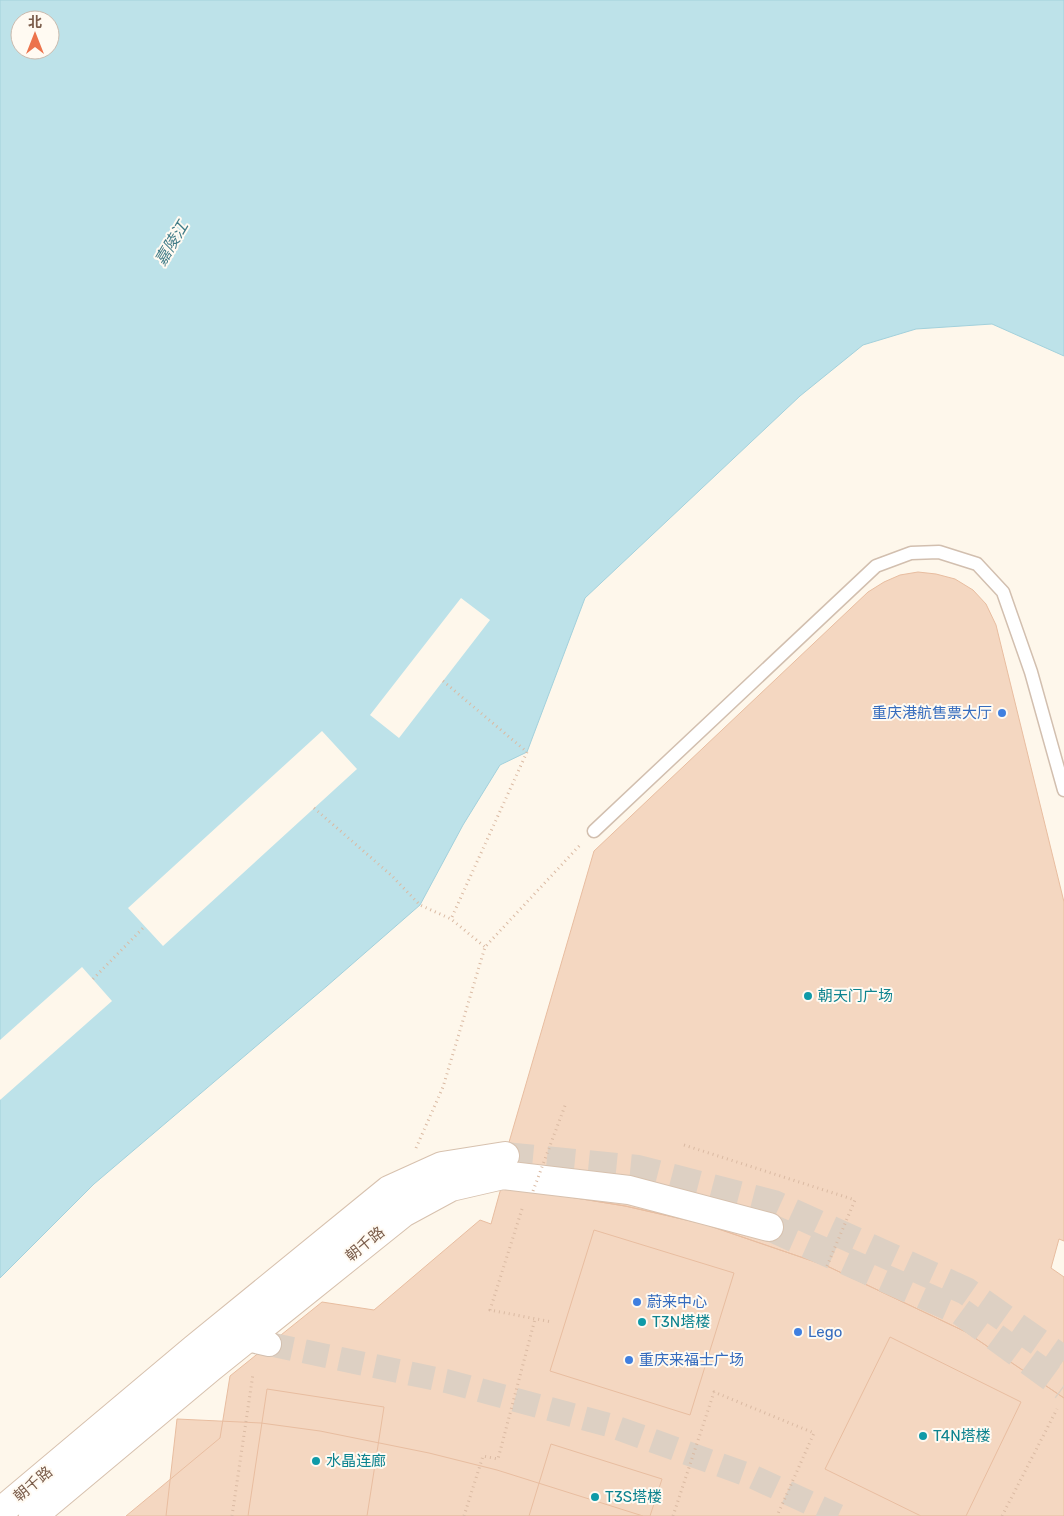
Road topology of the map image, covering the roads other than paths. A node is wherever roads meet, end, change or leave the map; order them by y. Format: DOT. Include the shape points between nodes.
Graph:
graph roads {
  1 [pos="1064,790"];
  2 [pos="594,830"];
  3 [pos="505,1156"];
  4 [pos="769,1227"];
  5 [pos="249,1334"];
  6 [pos="0,1512"];
  7 [pos="33,1516"];
  1 -- 2 [label="lane" via="1003,592 977,564 939,552 911,553 876,566"];
  3 -- 5 [label="main road, 朝千路" via="442,1166 389,1190"];
  4 -- 5 [label="main road, 朝千路" via="629,1190 503,1175 452,1188 403,1214"];
  5 -- 6 [label="main road, 朝千路" via="194,1349"];
  5 -- 7 [label="main road, 朝千路"];
}
